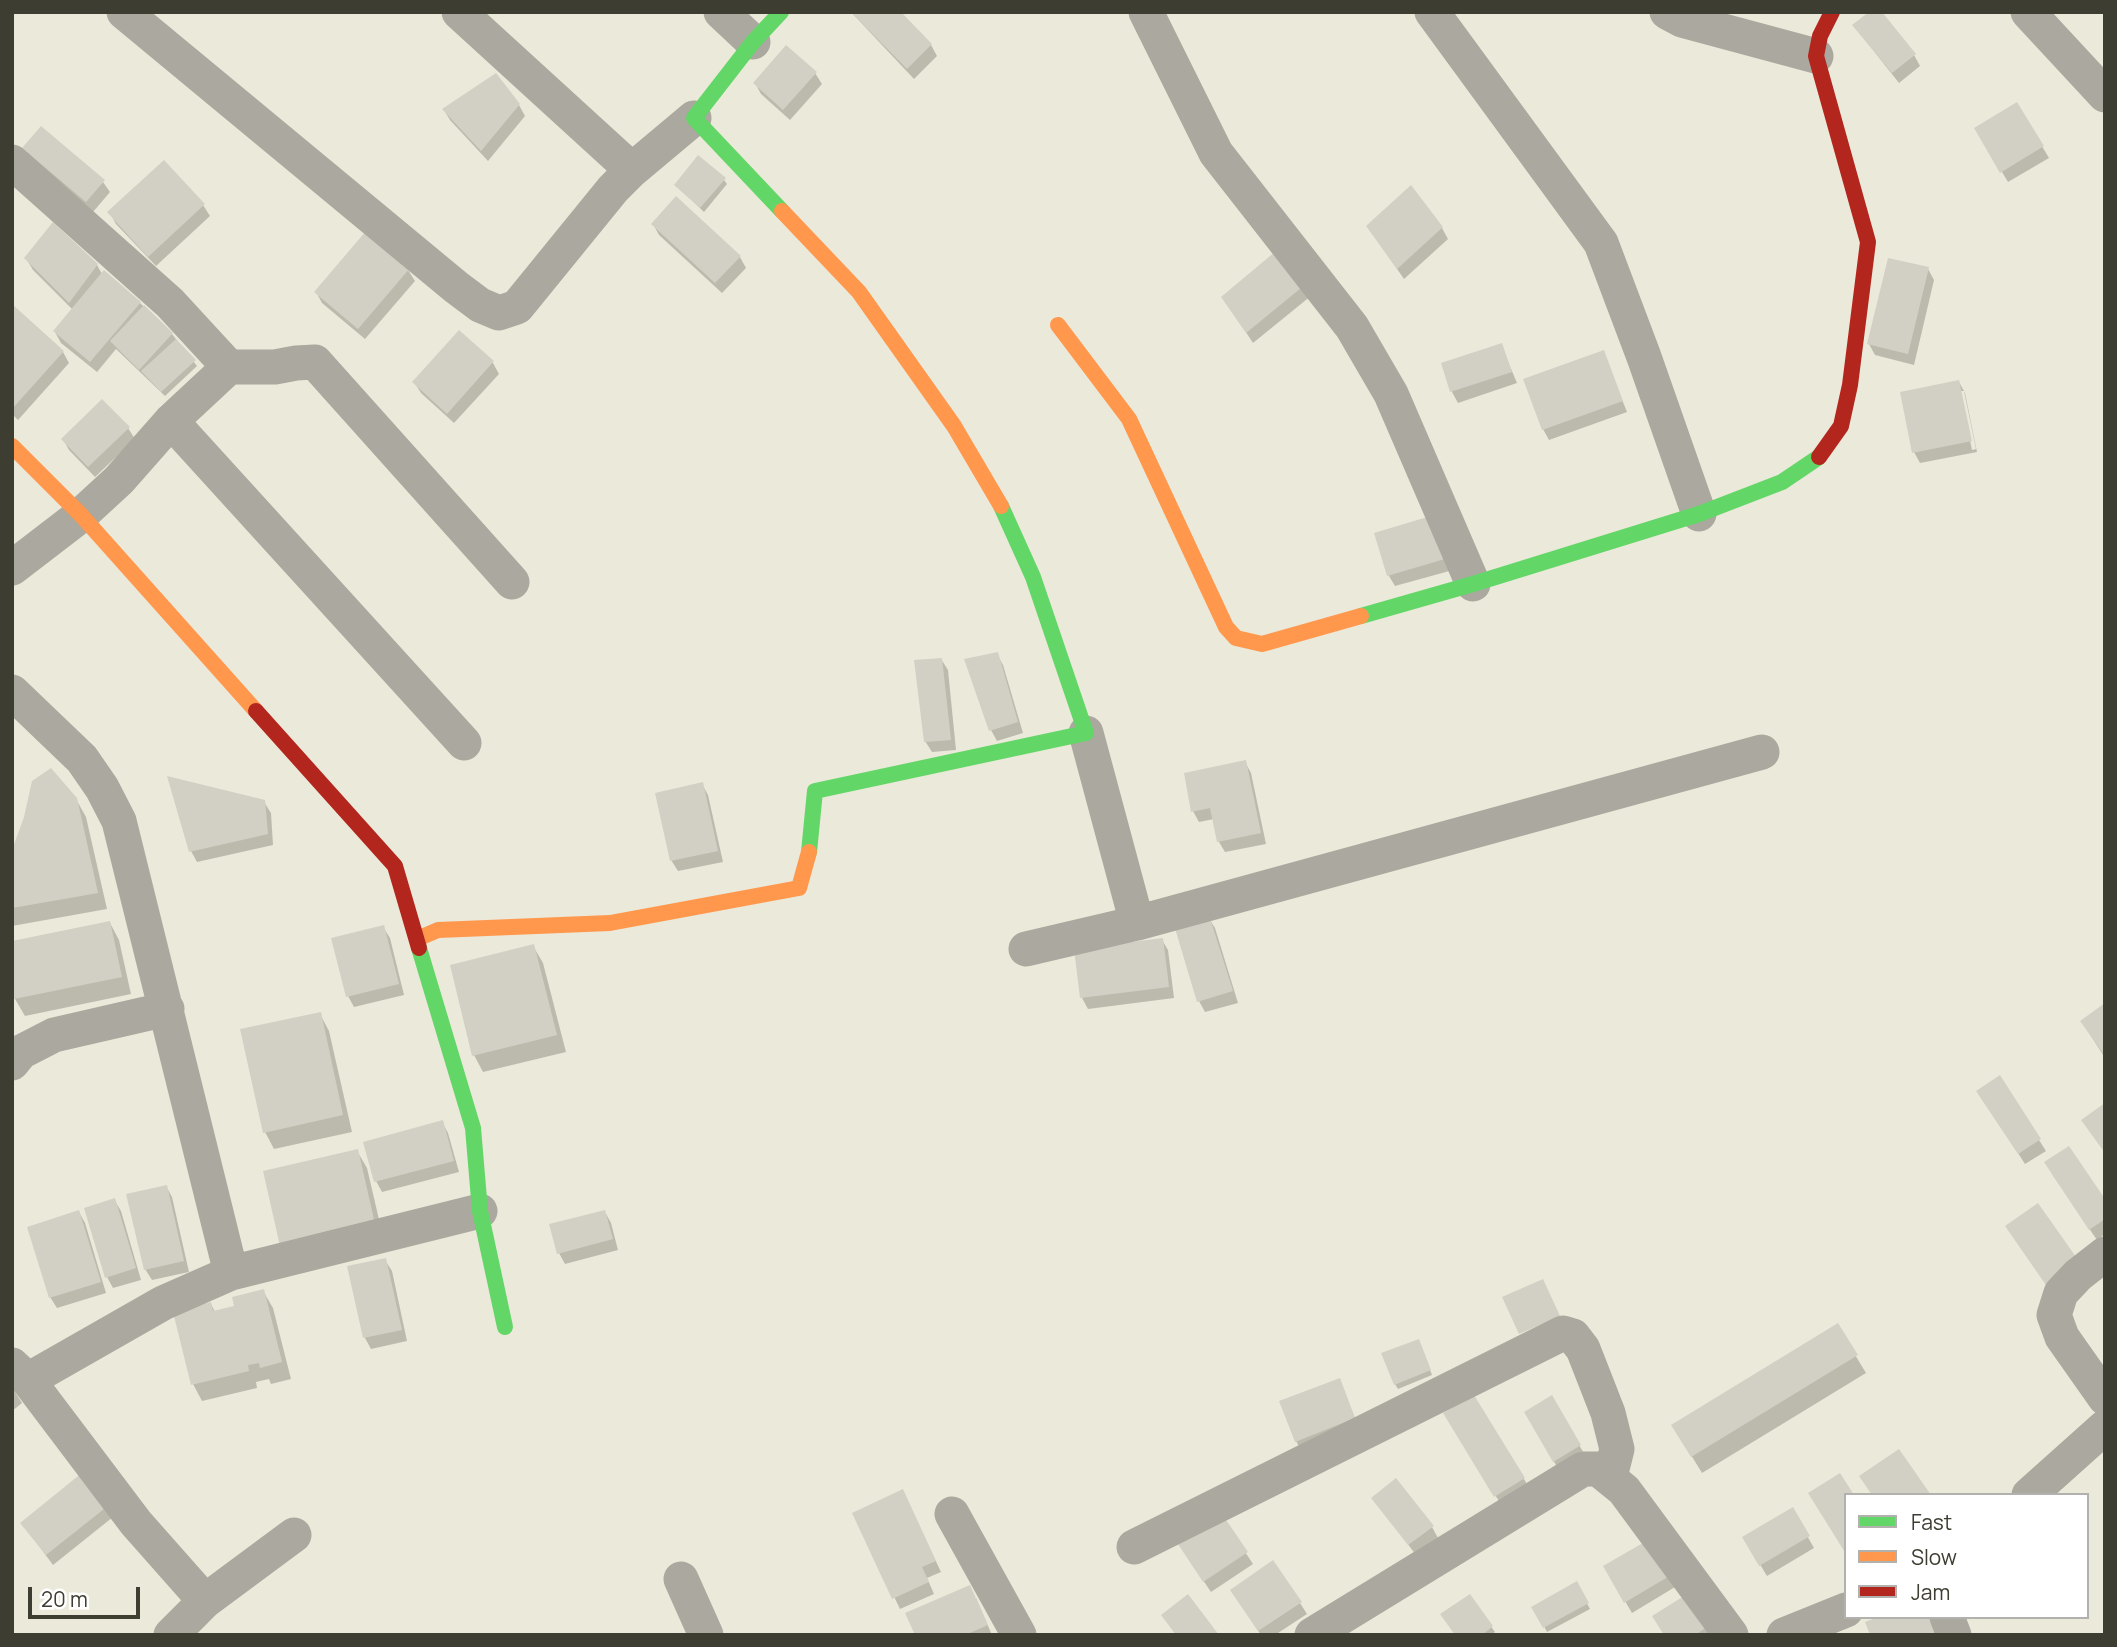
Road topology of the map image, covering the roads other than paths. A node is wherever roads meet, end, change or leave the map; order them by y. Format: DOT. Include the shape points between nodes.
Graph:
graph roads {
  1 [pos="124,12"];
  2 [pos="459,12"];
  3 [pos="721,12"];
  4 [pos="781,12"];
  5 [pos="1146,12"];
  6 [pos="1432,12"];
  7 [pos="1667,12"];
  8 [pos="1832,12"];
  9 [pos="2028,12"];
  10 [pos="753,42"];
  11 [pos="1816,56"];
  12 [pos="2105,95"];
  13 [pos="695,118"];
  14 [pos="12,162"];
  15 [pos="632,170"];
  16 [pos="1058,325"];
  17 [pos="229,367"];
  18 [pos="171,421"];
  19 [pos="12,446"];
  20 [pos="1699,514"];
  21 [pos="81,516"];
  22 [pos="12,568"];
  23 [pos="512,582"];
  24 [pos="1473,584"];
  25 [pos="12,692"];
  26 [pos="1086,733"];
  27 [pos="464,743"];
  28 [pos="1762,752"];
  29 [pos="1137,923"];
  30 [pos="417,939"];
  31 [pos="1026,949"];
  32 [pos="167,1009"];
  33 [pos="12,1063"];
  34 [pos="480,1211"];
  35 [pos="2092,1264"];
  36 [pos="231,1273"];
  37 [pos="505,1327"];
  38 [pos="20,1373"];
  39 [pos="2105,1398"];
  40 [pos="2105,1427"];
  41 [pos="1610,1476"];
  42 [pos="2031,1493"];
  43 [pos="952,1514"];
  44 [pos="294,1535"];
  45 [pos="1134,1547"];
  46 [pos="681,1580"];
  47 [pos="205,1601"];
  48 [pos="1844,1611"];
  49 [pos="171,1635"];
  50 [pos="706,1635"];
  51 [pos="1019,1635"];
  52 [pos="1312,1635"];
  53 [pos="1731,1635"];
  54 [pos="1784,1635"];
  1 -- 15 [label="street" via="456,287 499,313 517,307"];
  2 -- 15 [label="street"];
  3 -- 10 [label="street"];
  4 -- 10 [label="street"];
  5 -- 24 [label="street" via="1216,153 1352,327 1391,394"];
  6 -- 20 [label="street" via="1601,243"];
  7 -- 11 [label="street"];
  8 -- 11 [label="street"];
  9 -- 12 [label="street"];
  10 -- 13 [label="street"];
  11 -- 20 [label="street" via="1868,242 1841,426 1821,456 1782,482"];
  13 -- 15 [label="street"];
  13 -- 26 [label="street" via="859,292 954,426 998,499 1033,577"];
  14 -- 17 [label="street" via="170,303"];
  16 -- 24 [label="street" via="1129,419 1226,627 1236,638 1262,644"];
  17 -- 18 [label="street"];
  17 -- 23 [label="street" via="315,362"];
  18 -- 21 [label="street"];
  18 -- 27 [label="street"];
  19 -- 21 [label="street"];
  20 -- 24 [label="street"];
  21 -- 22 [label="street"];
  21 -- 30 [label="street" via="395,866"];
  25 -- 32 [label="street" via="82,759 119,821"];
  26 -- 29 [label="street"];
  26 -- 30 [label="street" via="815,791 809,856 799,888 610,923 438,930"];
  28 -- 29 [label="street"];
  29 -- 31 [label="street"];
  30 -- 34 [label="street" via="473,1128"];
  32 -- 33 [label="street" via="54,1035 21,1052"];
  32 -- 36 [label="street"];
  34 -- 36 [label="street"];
  34 -- 37 [label="street"];
  35 -- 39 [label="street" via="2061,1293 2054,1315 2062,1337"];
  36 -- 38 [label="street"];
  38 -- 47 [label="street" via="135,1523"];
  40 -- 42 [label="street"];
  41 -- 45 [label="street" via="1617,1449 1608,1413 1583,1349 1573,1336 1563,1333"];
  41 -- 52 [label="street" via="1598,1469 1583,1469"];
  41 -- 53 [label="street"];
  43 -- 51 [label="street"];
  44 -- 47 [label="street"];
  46 -- 50 [label="street"];
  47 -- 49 [label="street"];
  48 -- 54 [label="street"];
}
